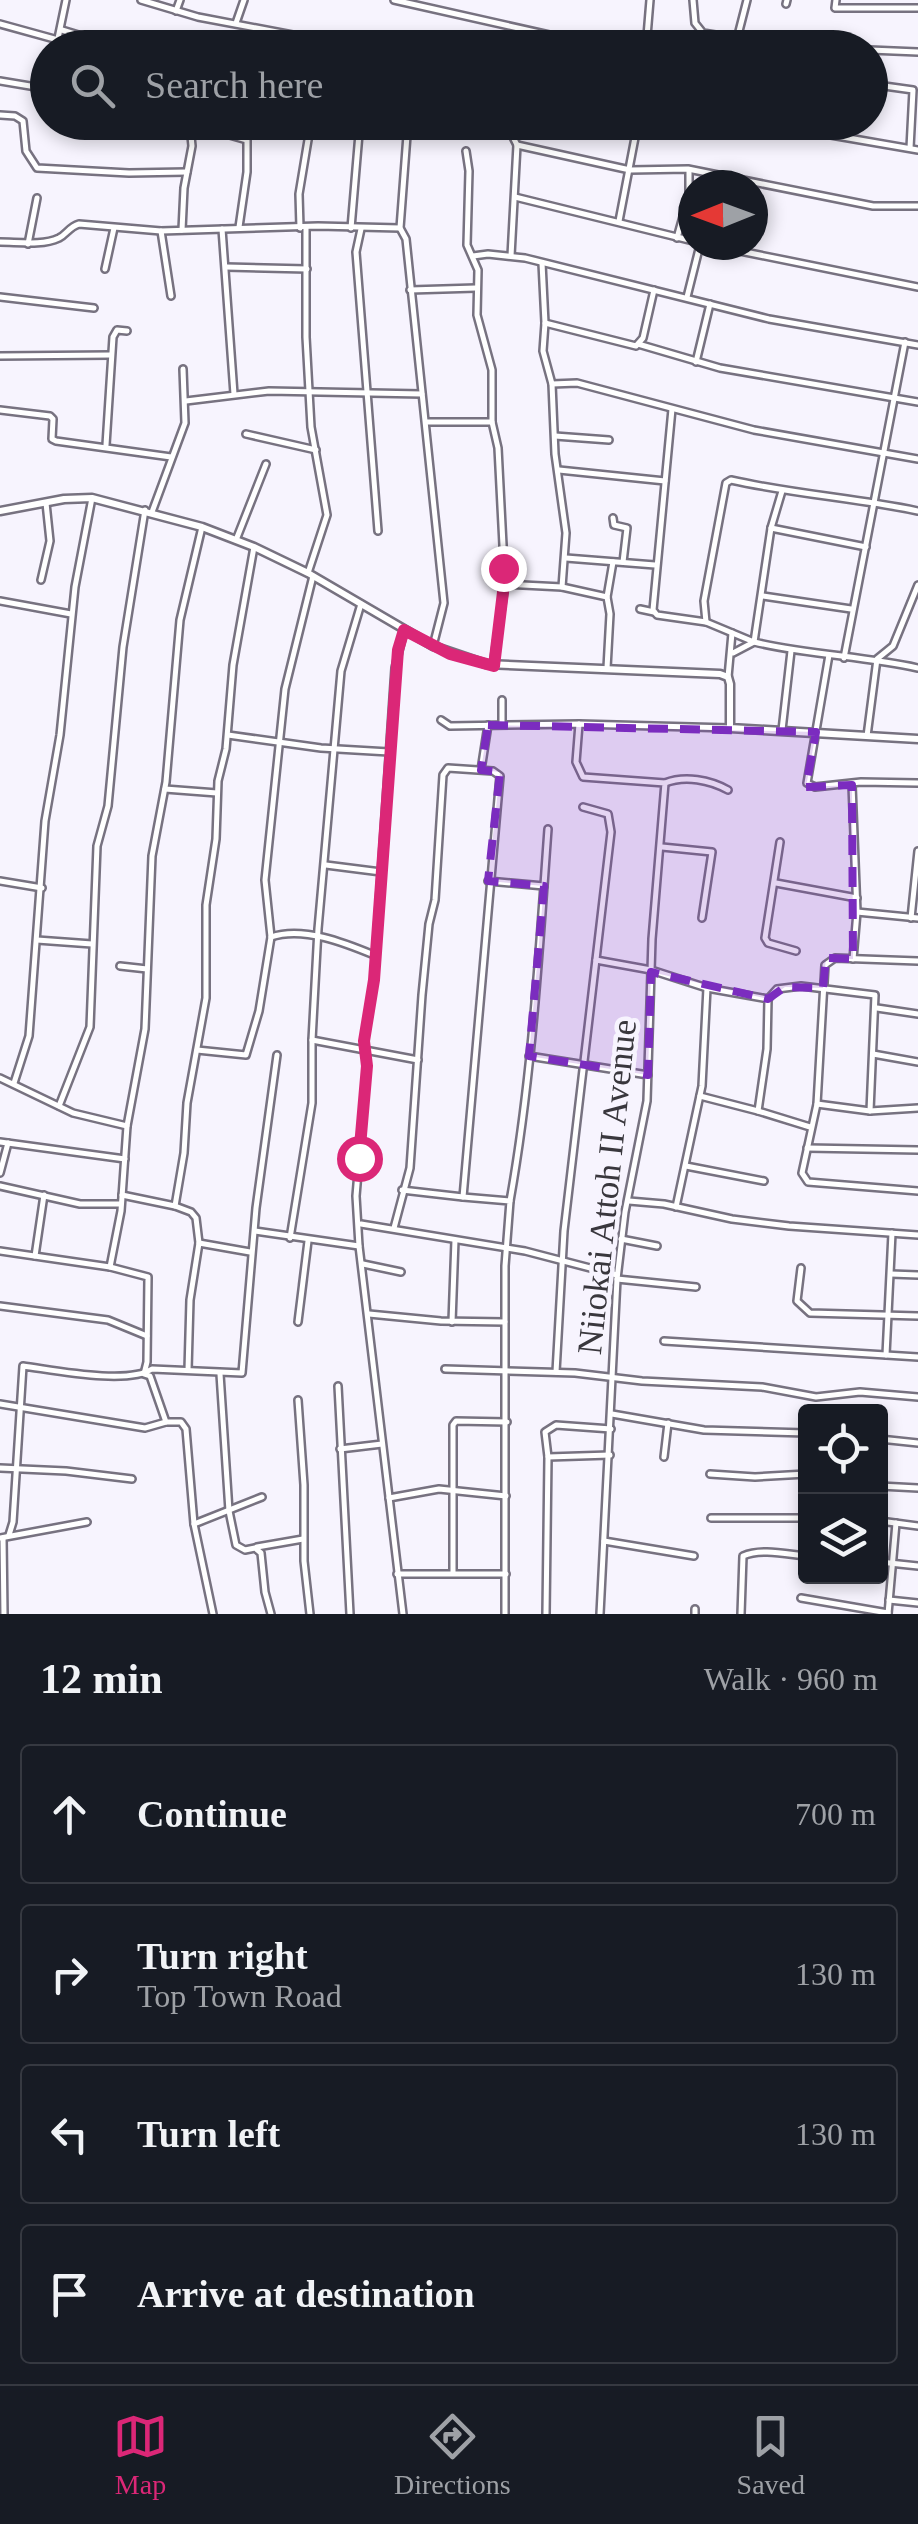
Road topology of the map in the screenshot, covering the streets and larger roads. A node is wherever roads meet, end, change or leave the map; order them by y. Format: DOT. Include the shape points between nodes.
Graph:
graph roads {
  1 [pos="66,0"];
  2 [pos="141,0"];
  3 [pos="180,0"];
  4 [pos="244,0"];
  5 [pos="394,0"];
  6 [pos="650,0"];
  7 [pos="693,0"];
  8 [pos="747,0"];
  9 [pos="836,0"];
  10 [pos="918,8"];
  11 [pos="176,11"];
  12 [pos="236,23"];
  13 [pos="0,24"];
  14 [pos="62,30"];
  15 [pos="271,30"];
  16 [pos="528,30"];
  17 [pos="648,30"];
  18 [pos="699,30"];
  19 [pos="740,30"];
  20 [pos="30,35"];
  21 [pos="888,51"];
  22 [pos="918,52"];
  23 [pos="0,81"];
  24 [pos="30,86"];
  25 [pos="888,87"];
  26 [pos="0,115"];
  27 [pos="191,140"];
  28 [pos="248,140"];
  29 [pos="308,140"];
  30 [pos="359,140"];
  31 [pos="407,140"];
  32 [pos="514,140"];
  33 [pos="635,140"];
  34 [pos="864,140"];
  35 [pos="517,145"];
  36 [pos="914,149"];
  37 [pos="466,151"];
  38 [pos="630,170"];
  39 [pos="685,170"];
  40 [pos="187,172"];
  41 [pos="768,184"];
  42 [pos="514,197"];
  43 [pos="37,198"];
  44 [pos="918,206"];
  45 [pos="620,222"];
  46 [pos="114,227"];
  47 [pos="238,228"];
  48 [pos="303,228"];
  49 [pos="352,228"];
  50 [pos="400,228"];
  51 [pos="222,229"];
  52 [pos="361,229"];
  53 [pos="162,230"];
  54 [pos="182,230"];
  55 [pos="678,234"];
  56 [pos="677,238"];
  57 [pos="0,242"];
  58 [pos="28,244"];
  59 [pos="474,256"];
  60 [pos="510,256"];
  61 [pos="768,257"];
  62 [pos="696,260"];
  63 [pos="542,263"];
  64 [pos="226,267"];
  65 [pos="106,269"];
  66 [pos="307,269"];
  67 [pos="918,287"];
  68 [pos="476,288"];
  69 [pos="410,290"];
  70 [pos="654,290"];
  71 [pos="171,296"];
  72 [pos="686,297"];
  73 [pos="0,298"];
  74 [pos="710,304"];
  75 [pos="94,308"];
  76 [pos="545,322"];
  77 [pos="126,331"];
  78 [pos="905,342"];
  79 [pos="638,344"];
  80 [pos="918,345"];
  81 [pos="112,355"];
  82 [pos="0,356"];
  83 [pos="696,362"];
  84 [pos="182,369"];
  85 [pos="552,384"];
  86 [pos="310,393"];
  87 [pos="234,394"];
  88 [pos="367,394"];
  89 [pos="422,394"];
  90 [pos="894,399"];
  91 [pos="186,401"];
  92 [pos="918,402"];
  93 [pos="672,409"];
  94 [pos="0,410"];
  95 [pos="426,422"];
  96 [pos="492,422"];
  97 [pos="246,434"];
  98 [pos="555,436"];
  99 [pos="609,440"];
  100 [pos="106,446"];
  101 [pos="316,450"];
  102 [pos="884,451"];
  103 [pos="171,457"];
  104 [pos="918,459"];
  105 [pos="266,464"];
  106 [pos="558,470"];
  107 [pos="665,481"];
  108 [pos="782,491"];
  109 [pos="92,498"];
  110 [pos="46,502"];
  111 [pos="874,502"];
  112 [pos="0,511"];
  113 [pos="149,511"];
  114 [pos="918,512"];
  115 [pos="614,518"];
  116 [pos="202,527"];
  117 [pos="772,528"];
  118 [pos="378,531"];
  119 [pos="236,540"];
  120 [pos="254,547"];
  121 [pos="866,547"];
  122 [pos="566,558"];
  123 [pos="613,562"];
  124 [pos="623,562"];
  125 [pos="656,564"];
  126 [pos="310,574"];
  127 [pos="40,580"];
  128 [pos="504,584"];
  129 [pos="918,585"];
  130 [pos="562,587"];
  131 [pos="764,596"];
  132 [pos="607,597"];
  133 [pos="0,601"];
  134 [pos="362,604"];
  135 [pos="640,609"];
  136 [pos="852,609"];
  137 [pos="654,612"];
  138 [pos="71,614"];
  139 [pos="706,622"];
  140 [pos="404,630"];
  141 [pos="732,633"];
  142 [pos="754,642"];
  143 [pos="433,646"];
  144 [pos="791,651"];
  145 [pos="733,653"];
  146 [pos="829,656"];
  147 [pos="844,658"];
  148 [pos="877,659"];
  149 [pos="494,666"];
  150 [pos="606,668"];
  151 [pos="918,668"];
  152 [pos="728,677"];
  153 [pos="502,700"];
  154 [pos="441,720"];
  155 [pos="502,724"];
  156 [pos="578,724"];
  157 [pos="488,725"];
  158 [pos="730,728"];
  159 [pos="782,730"];
  160 [pos="816,732"];
  161 [pos="226,735"];
  162 [pos="867,736"];
  163 [pos="918,739"];
  164 [pos="279,741"];
  165 [pos="334,749"];
  166 [pos="389,752"];
  167 [pos="481,770"];
  168 [pos="665,783"];
  169 [pos="918,783"];
  170 [pos="852,785"];
  171 [pos="165,788"];
  172 [pos="728,790"];
  173 [pos="217,793"];
  174 [pos="583,807"];
  175 [pos="548,829"];
  176 [pos="780,842"];
  177 [pos="662,847"];
  178 [pos="918,851"];
  179 [pos="326,865"];
  180 [pos="381,872"];
  181 [pos="0,881"];
  182 [pos="488,882"];
  183 [pos="775,883"];
  184 [pos="544,886"];
  185 [pos="42,888"];
  186 [pos="857,898"];
  187 [pos="857,912"];
  188 [pos="702,918"];
  189 [pos="915,918"];
  190 [pos="271,937"];
  191 [pos="318,938"];
  192 [pos="37,940"];
  193 [pos="92,944"];
  194 [pos="796,952"];
  195 [pos="375,956"];
  196 [pos="853,959"];
  197 [pos="596,960"];
  198 [pos="918,961"];
  199 [pos="120,966"];
  200 [pos="147,969"];
  201 [pos="651,970"];
  202 [pos="707,988"];
  203 [pos="823,988"];
  204 [pos="768,999"];
  205 [pos="876,1008"];
  206 [pos="918,1014"];
  207 [pos="312,1040"];
  208 [pos="196,1050"];
  209 [pos="364,1052"];
  210 [pos="873,1054"];
  211 [pos="277,1055"];
  212 [pos="529,1056"];
  213 [pos="418,1060"];
  214 [pos="918,1062"];
  215 [pos="582,1063"];
  216 [pos="648,1075"];
  217 [pos="0,1078"];
  218 [pos="14,1083"];
  219 [pos="700,1096"];
  220 [pos="817,1104"];
  221 [pos="59,1106"];
  222 [pos="918,1108"];
  223 [pos="758,1111"];
  224 [pos="870,1111"];
  225 [pos="127,1126"];
  226 [pos="810,1127"];
  227 [pos="4,1142"];
  228 [pos="807,1148"];
  229 [pos="918,1150"];
  230 [pos="125,1159"];
  231 [pos="686,1166"];
  232 [pos="0,1172"];
  233 [pos="764,1181"];
  234 [pos="0,1186"];
  235 [pos="402,1190"];
  236 [pos="918,1190"];
  237 [pos="44,1195"];
  238 [pos="122,1195"];
  239 [pos="463,1198"];
  240 [pos="510,1201"];
  241 [pos="628,1201"];
  242 [pos="122,1204"];
  243 [pos="175,1206"];
  244 [pos="676,1206"];
  245 [pos="360,1223"];
  246 [pos="394,1228"];
  247 [pos="254,1230"];
  248 [pos="892,1233"];
  249 [pos="918,1235"];
  250 [pos="290,1238"];
  251 [pos="455,1240"];
  252 [pos="621,1240"];
  253 [pos="308,1241"];
  254 [pos="199,1243"];
  255 [pos="359,1246"];
  256 [pos="657,1246"];
  257 [pos="506,1248"];
  258 [pos="0,1250"];
  259 [pos="252,1252"];
  260 [pos="36,1256"];
  261 [pos="562,1260"];
  262 [pos="363,1264"];
  263 [pos="110,1267"];
  264 [pos="801,1268"];
  265 [pos="401,1272"];
  266 [pos="891,1274"];
  267 [pos="918,1275"];
  268 [pos="617,1277"];
  269 [pos="696,1287"];
  270 [pos="0,1306"];
  271 [pos="369,1314"];
  272 [pos="890,1316"];
  273 [pos="918,1316"];
  274 [pos="298,1322"];
  275 [pos="452,1322"];
  276 [pos="505,1322"];
  277 [pos="147,1336"];
  278 [pos="664,1341"];
  279 [pos="886,1355"];
  280 [pos="918,1357"];
  281 [pos="446,1369"];
  282 [pos="506,1369"];
  283 [pos="188,1370"];
  284 [pos="556,1372"];
  285 [pos="144,1374"];
  286 [pos="220,1374"];
  287 [pos="613,1376"];
  288 [pos="338,1386"];
  289 [pos="918,1397"];
  290 [pos="298,1400"];
  291 [pos="0,1404"];
  292 [pos="18,1409"];
  293 [pos="612,1414"];
  294 [pos="166,1422"];
  295 [pos="506,1422"];
  296 [pos="668,1423"];
  297 [pos="612,1430"];
  298 [pos="798,1433"];
  299 [pos="888,1440"];
  300 [pos="918,1442"];
  301 [pos="383,1444"];
  302 [pos="340,1449"];
  303 [pos="610,1455"];
  304 [pos="548,1457"];
  305 [pos="664,1457"];
  306 [pos="0,1468"];
  307 [pos="14,1469"];
  308 [pos="710,1474"];
  309 [pos="798,1474"];
  310 [pos="132,1479"];
  311 [pos="888,1486"];
  312 [pos="918,1488"];
  313 [pos="453,1493"];
  314 [pos="506,1496"];
  315 [pos="262,1497"];
  316 [pos="389,1498"];
  317 [pos="230,1511"];
  318 [pos="711,1518"];
  319 [pos="798,1518"];
  320 [pos="87,1522"];
  321 [pos="888,1522"];
  322 [pos="896,1523"];
  323 [pos="194,1524"];
  324 [pos="918,1526"];
  325 [pos="4,1537"];
  326 [pos="303,1540"];
  327 [pos="604,1542"];
  328 [pos="255,1548"];
  329 [pos="798,1555"];
  330 [pos="694,1556"];
  331 [pos="888,1563"];
  332 [pos="893,1564"];
  333 [pos="918,1566"];
  334 [pos="453,1573"];
  335 [pos="397,1574"];
  336 [pos="506,1574"];
  337 [pos="801,1598"];
  338 [pos="890,1600"];
  339 [pos="918,1603"];
  340 [pos="4,1614"];
  341 [pos="212,1614"];
  342 [pos="272,1614"];
  343 [pos="310,1614"];
  344 [pos="350,1614"];
  345 [pos="403,1614"];
  346 [pos="506,1614"];
  347 [pos="546,1614"];
  348 [pos="600,1614"];
  349 [pos="741,1614"];
  350 [pos="888,1614"];
  1 -- 14 [label="street"];
  2 -- 11 [label="street"];
  3 -- 11 [label="street"];
  4 -- 12 [label="street"];
  5 -- 16 [label="street"];
  6 -- 17 [label="street"];
  7 -- 18 [label="street"];
  8 -- 19 [label="street"];
  9 -- 10 [label="street" via="836,8"];
  11 -- 12 [label="street"];
  12 -- 15 [label="street"];
  13 -- 20 [label="street"];
  21 -- 22 [label="street"];
  23 -- 24 [label="street"];
  25 -- 36 [label="street" via="912,90"];
  26 -- 40 [label="street" via="23,121 26,151 37,168"];
  27 -- 40 [label="street"];
  28 -- 47 [label="street"];
  29 -- 48 [label="street"];
  30 -- 49 [label="street"];
  31 -- 50 [label="street"];
  32 -- 35 [label="street"];
  33 -- 38 [label="street"];
  34 -- 36 [label="street"];
  35 -- 38 [label="street"];
  35 -- 42 [label="street"];
  37 -- 59 [label="street" via="466,232"];
  38 -- 39 [label="street"];
  38 -- 45 [label="street"];
  40 -- 54 [label="street"];
  41 -- 44 [label="street" via="873,206"];
  42 -- 45 [label="street"];
  42 -- 60 [label="street"];
  43 -- 58 [label="street"];
  45 -- 56 [label="street"];
  46 -- 53 [label="street"];
  46 -- 58 [label="street" via="79,224 58,238"];
  46 -- 65 [label="street"];
  47 -- 48 [label="street"];
  47 -- 51 [label="street"];
  48 -- 49 [label="street"];
  48 -- 66 [label="street"];
  49 -- 52 [label="street"];
  50 -- 52 [label="street"];
  50 -- 69 [label="street"];
  51 -- 54 [label="street"];
  51 -- 64 [label="street"];
  52 -- 88 [label="street" via="356,252"];
  53 -- 54 [label="street"];
  53 -- 71 [label="street"];
  55 -- 56 [label="street"];
  57 -- 58 [label="street"];
  59 -- 60 [label="street"];
  59 -- 68 [label="street"];
  60 -- 63 [label="street"];
  61 -- 67 [label="street"];
  62 -- 72 [label="street"];
  63 -- 70 [label="street"];
  63 -- 76 [label="street"];
  64 -- 66 [label="street"];
  64 -- 87 [label="street"];
  66 -- 86 [label="street"];
  68 -- 69 [label="street"];
  68 -- 96 [label="street" via="492,370"];
  69 -- 89 [label="street"];
  70 -- 72 [label="street"];
  70 -- 79 [label="street"];
  72 -- 74 [label="street"];
  73 -- 75 [label="street"];
  74 -- 78 [label="street"];
  74 -- 83 [label="street"];
  76 -- 79 [label="street"];
  76 -- 85 [label="street" via="543,351"];
  77 -- 81 [label="street" via="116,330"];
  78 -- 80 [label="street"];
  78 -- 90 [label="street"];
  79 -- 83 [label="street"];
  81 -- 82 [label="street"];
  81 -- 100 [label="street"];
  83 -- 90 [label="street"];
  84 -- 91 [label="street"];
  85 -- 93 [label="street" via="577,383"];
  85 -- 98 [label="street"];
  86 -- 87 [label="street"];
  86 -- 88 [label="street"];
  86 -- 101 [label="street"];
  87 -- 91 [label="street"];
  88 -- 89 [label="street"];
  88 -- 118 [label="street"];
  89 -- 95 [label="street"];
  90 -- 92 [label="street"];
  90 -- 102 [label="street"];
  91 -- 103 [label="street"];
  93 -- 102 [label="street"];
  93 -- 107 [label="street"];
  94 -- 100 [label="street" via="50,416 56,441"];
  95 -- 96 [label="street"];
  95 -- 143 [label="street" via="444,603"];
  96 -- 128 [label="street"];
  97 -- 101 [label="street"];
  98 -- 99 [label="street"];
  98 -- 106 [label="street"];
  100 -- 103 [label="street"];
  101 -- 126 [label="street" via="327,515"];
  102 -- 104 [label="street"];
  102 -- 111 [label="street"];
  103 -- 113 [label="street"];
  105 -- 119 [label="street"];
  106 -- 107 [label="street"];
  106 -- 122 [label="street"];
  107 -- 125 [label="street"];
  108 -- 111 [label="street"];
  108 -- 117 [label="street"];
  108 -- 139 [label="street" via="726,482"];
  109 -- 110 [label="street"];
  109 -- 113 [label="street"];
  109 -- 138 [label="street"];
  110 -- 112 [label="street"];
  110 -- 127 [label="street" via="50,541"];
  111 -- 114 [label="street"];
  111 -- 121 [label="street"];
  113 -- 116 [label="street"];
  113 -- 193 [label="street" via="123,647 108,806 97,846"];
  115 -- 124 [label="street" via="614,525 627,528"];
  116 -- 119 [label="street"];
  116 -- 171 [label="street" via="180,620"];
  117 -- 121 [label="street"];
  117 -- 131 [label="street"];
  119 -- 120 [label="street"];
  120 -- 126 [label="street"];
  120 -- 161 [label="street"];
  121 -- 136 [label="street"];
  122 -- 123 [label="street"];
  122 -- 130 [label="street"];
  123 -- 124 [label="street"];
  123 -- 132 [label="street"];
  124 -- 125 [label="street"];
  125 -- 137 [label="street"];
  126 -- 134 [label="street"];
  126 -- 164 [label="street"];
  128 -- 130 [label="street"];
  128 -- 149 [label="street"];
  129 -- 148 [label="street" via="893,646"];
  130 -- 132 [label="street"];
  131 -- 136 [label="street"];
  131 -- 142 [label="street"];
  132 -- 150 [label="street"];
  133 -- 138 [label="street"];
  134 -- 140 [label="street"];
  134 -- 165 [label="street" via="342,664"];
  135 -- 137 [label="street"];
  136 -- 147 [label="street"];
  137 -- 139 [label="street"];
  138 -- 185 [label="street"];
  139 -- 141 [label="street"];
  140 -- 143 [label="street"];
  140 -- 166 [label="street"];
  141 -- 142 [label="street"];
  141 -- 145 [label="street"];
  142 -- 144 [label="street"];
  142 -- 145 [label="street"];
  143 -- 149 [label="street"];
  144 -- 146 [label="street"];
  144 -- 159 [label="street"];
  145 -- 152 [label="street"];
  146 -- 147 [label="street"];
  146 -- 160 [label="street"];
  147 -- 148 [label="street"];
  148 -- 151 [label="street"];
  148 -- 162 [label="street"];
  149 -- 150 [label="street"];
  150 -- 152 [label="street"];
  152 -- 158 [label="street"];
  153 -- 155 [label="street"];
  154 -- 157 [label="street" via="450,726"];
  155 -- 156 [label="street"];
  155 -- 157 [label="street"];
  156 -- 158 [label="street"];
  156 -- 168 [label="street" via="576,762 583,777"];
  157 -- 167 [label="street"];
  158 -- 159 [label="street"];
  159 -- 160 [label="street"];
  160 -- 162 [label="street"];
  160 -- 170 [label="street" via="806,783"];
  161 -- 164 [label="street"];
  161 -- 173 [label="street"];
  162 -- 163 [label="street"];
  164 -- 165 [label="street"];
  164 -- 190 [label="street" via="266,880"];
  165 -- 166 [label="street"];
  165 -- 179 [label="street"];
  166 -- 180 [label="street"];
  167 -- 182 [label="street" via="496,772 500,780"];
  167 -- 213 [label="street" via="448,768 443,775"];
  168 -- 172 [label="street" via="708,781"];
  168 -- 177 [label="street, Niiokai Attoh II Avenue"];
  169 -- 170 [label="street"];
  170 -- 186 [label="street"];
  171 -- 173 [label="street"];
  171 -- 200 [label="street" via="152,856"];
  173 -- 208 [label="street" via="206,998"];
  174 -- 197 [label="street" via="612,820"];
  175 -- 184 [label="street"];
  176 -- 183 [label="street"];
  177 -- 188 [label="street" via="712,852"];
  177 -- 201 [label="street, Niiokai Attoh II Avenue"];
  178 -- 189 [label="street"];
  179 -- 180 [label="street"];
  179 -- 191 [label="street"];
  180 -- 195 [label="street"];
  181 -- 185 [label="street"];
  182 -- 184 [label="street"];
  182 -- 239 [label="street"];
  183 -- 186 [label="street"];
  183 -- 194 [label="street" via="765,941"];
  184 -- 212 [label="street"];
  185 -- 192 [label="street"];
  186 -- 187 [label="street"];
  187 -- 189 [label="street"];
  187 -- 196 [label="street"];
  190 -- 191 [label="street"];
  190 -- 208 [label="street" via="246,1055"];
  191 -- 195 [label="street"];
  191 -- 207 [label="street"];
  192 -- 193 [label="street"];
  192 -- 218 [label="street" via="29,1036"];
  193 -- 221 [label="street" via="90,1026"];
  195 -- 209 [label="street"];
  196 -- 198 [label="street"];
  196 -- 203 [label="street" via="830,960"];
  197 -- 201 [label="street"];
  197 -- 215 [label="street"];
  199 -- 200 [label="street"];
  200 -- 225 [label="street" via="144,1038"];
  201 -- 202 [label="street"];
  201 -- 216 [label="street, Niiokai Attoh II Avenue"];
  202 -- 204 [label="street"];
  202 -- 219 [label="street"];
  203 -- 204 [label="street" via="785,987"];
  203 -- 205 [label="street" via="871,994"];
  203 -- 220 [label="street"];
  204 -- 223 [label="street"];
  205 -- 206 [label="street"];
  205 -- 210 [label="street"];
  207 -- 209 [label="street"];
  207 -- 250 [label="street" via="312,1102"];
  208 -- 243 [label="street"];
  209 -- 213 [label="street"];
  209 -- 245 [label="street"];
  210 -- 214 [label="street"];
  210 -- 224 [label="street"];
  211 -- 247 [label="street"];
  212 -- 215 [label="street"];
  212 -- 240 [label="street"];
  213 -- 235 [label="street" via="410,1168"];
  215 -- 216 [label="street"];
  215 -- 261 [label="street"];
  216 -- 241 [label="street, Niiokai Attoh II Avenue"];
  217 -- 218 [label="street"];
  218 -- 221 [label="street"];
  219 -- 223 [label="street"];
  219 -- 231 [label="street"];
  220 -- 224 [label="street"];
  220 -- 226 [label="street"];
  221 -- 225 [label="street"];
  222 -- 224 [label="street"];
  223 -- 226 [label="street"];
  225 -- 230 [label="street"];
  226 -- 228 [label="street"];
  227 -- 230 [label="street"];
  227 -- 232 [label="street"];
  228 -- 229 [label="street"];
  228 -- 236 [label="street" via="802,1173 808,1182"];
  230 -- 238 [label="street"];
  231 -- 233 [label="street"];
  231 -- 244 [label="street"];
  234 -- 237 [label="street"];
  235 -- 239 [label="street"];
  235 -- 246 [label="street"];
  237 -- 242 [label="street"];
  237 -- 260 [label="street"];
  238 -- 242 [label="street"];
  238 -- 243 [label="street"];
  239 -- 240 [label="street"];
  240 -- 257 [label="street"];
  241 -- 244 [label="street"];
  241 -- 252 [label="street, Niiokai Attoh II Avenue"];
  242 -- 263 [label="street"];
  243 -- 254 [label="street" via="195,1215"];
  244 -- 248 [label="street" via="789,1226"];
  245 -- 246 [label="street"];
  245 -- 255 [label="street"];
  246 -- 251 [label="street"];
  247 -- 250 [label="street"];
  247 -- 259 [label="street"];
  248 -- 249 [label="street"];
  248 -- 266 [label="street"];
  250 -- 253 [label="street"];
  251 -- 257 [label="street"];
  251 -- 275 [label="street"];
  252 -- 256 [label="street"];
  252 -- 268 [label="street, Niiokai Attoh II Avenue"];
  253 -- 255 [label="street"];
  253 -- 274 [label="street"];
  254 -- 259 [label="street"];
  254 -- 283 [label="street"];
  255 -- 262 [label="street"];
  257 -- 261 [label="street"];
  257 -- 276 [label="street"];
  258 -- 260 [label="street"];
  259 -- 286 [label="street" via="242,1373"];
  260 -- 263 [label="street"];
  261 -- 268 [label="street"];
  261 -- 284 [label="street"];
  262 -- 265 [label="street"];
  262 -- 271 [label="street"];
  263 -- 277 [label="street" via="148,1277"];
  264 -- 272 [label="street" via="797,1301 810,1313"];
  266 -- 267 [label="street"];
  266 -- 272 [label="street"];
  268 -- 269 [label="street"];
  268 -- 287 [label="street, Niiokai Attoh II Avenue"];
  270 -- 277 [label="street" via="108,1320"];
  271 -- 275 [label="street"];
  271 -- 301 [label="street"];
  272 -- 273 [label="street"];
  272 -- 279 [label="street"];
  275 -- 276 [label="street"];
  276 -- 282 [label="street"];
  277 -- 285 [label="street"];
  278 -- 279 [label="street"];
  279 -- 280 [label="street"];
  281 -- 282 [label="street"];
  282 -- 284 [label="street"];
  282 -- 295 [label="street"];
  283 -- 285 [label="street"];
  283 -- 286 [label="street"];
  284 -- 287 [label="street"];
  285 -- 292 [label="street" via="23,1366"];
  285 -- 294 [label="street"];
  286 -- 317 [label="street"];
  287 -- 289 [label="street" via="816,1397"];
  287 -- 293 [label="street, Niiokai Attoh II Avenue"];
  288 -- 302 [label="street"];
  290 -- 326 [label="street"];
  291 -- 292 [label="street"];
  292 -- 294 [label="street" via="145,1428"];
  292 -- 307 [label="street"];
  293 -- 296 [label="street"];
  293 -- 297 [label="street, Niiokai Attoh II Avenue"];
  294 -- 323 [label="street" via="186,1429"];
  295 -- 313 [label="street" via="456,1421 450,1443"];
  295 -- 314 [label="street"];
  296 -- 298 [label="street"];
  296 -- 305 [label="street"];
  297 -- 303 [label="street, Niiokai Attoh II Avenue"];
  297 -- 304 [label="street" via="548,1427"];
  299 -- 300 [label="street"];
  301 -- 302 [label="street"];
  301 -- 316 [label="street"];
  302 -- 344 [label="street"];
  303 -- 304 [label="street"];
  303 -- 327 [label="street, Niiokai Attoh II Avenue"];
  304 -- 347 [label="street"];
  306 -- 307 [label="street"];
  307 -- 310 [label="street"];
  307 -- 325 [label="street" via="14,1508"];
  308 -- 309 [label="street"];
  311 -- 312 [label="street"];
  313 -- 314 [label="street"];
  313 -- 316 [label="street"];
  313 -- 334 [label="street"];
  314 -- 336 [label="street"];
  315 -- 317 [label="street"];
  316 -- 335 [label="street"];
  317 -- 323 [label="street"];
  317 -- 328 [label="street" via="238,1547"];
  318 -- 319 [label="street"];
  320 -- 325 [label="street"];
  321 -- 322 [label="street"];
  322 -- 324 [label="street"];
  322 -- 332 [label="street"];
  323 -- 341 [label="street"];
  325 -- 340 [label="street"];
  326 -- 328 [label="street"];
  326 -- 343 [label="street"];
  327 -- 330 [label="street"];
  327 -- 348 [label="street, Niiokai Attoh II Avenue"];
  328 -- 342 [label="street" via="264,1558"];
  329 -- 349 [label="street" via="743,1556"];
  331 -- 332 [label="street"];
  332 -- 333 [label="street"];
  332 -- 338 [label="street"];
  334 -- 335 [label="street"];
  334 -- 336 [label="street"];
  335 -- 345 [label="street"];
  336 -- 346 [label="street"];
  337 -- 350 [label="street"];
  338 -- 339 [label="street"];
  338 -- 350 [label="street"];
}
